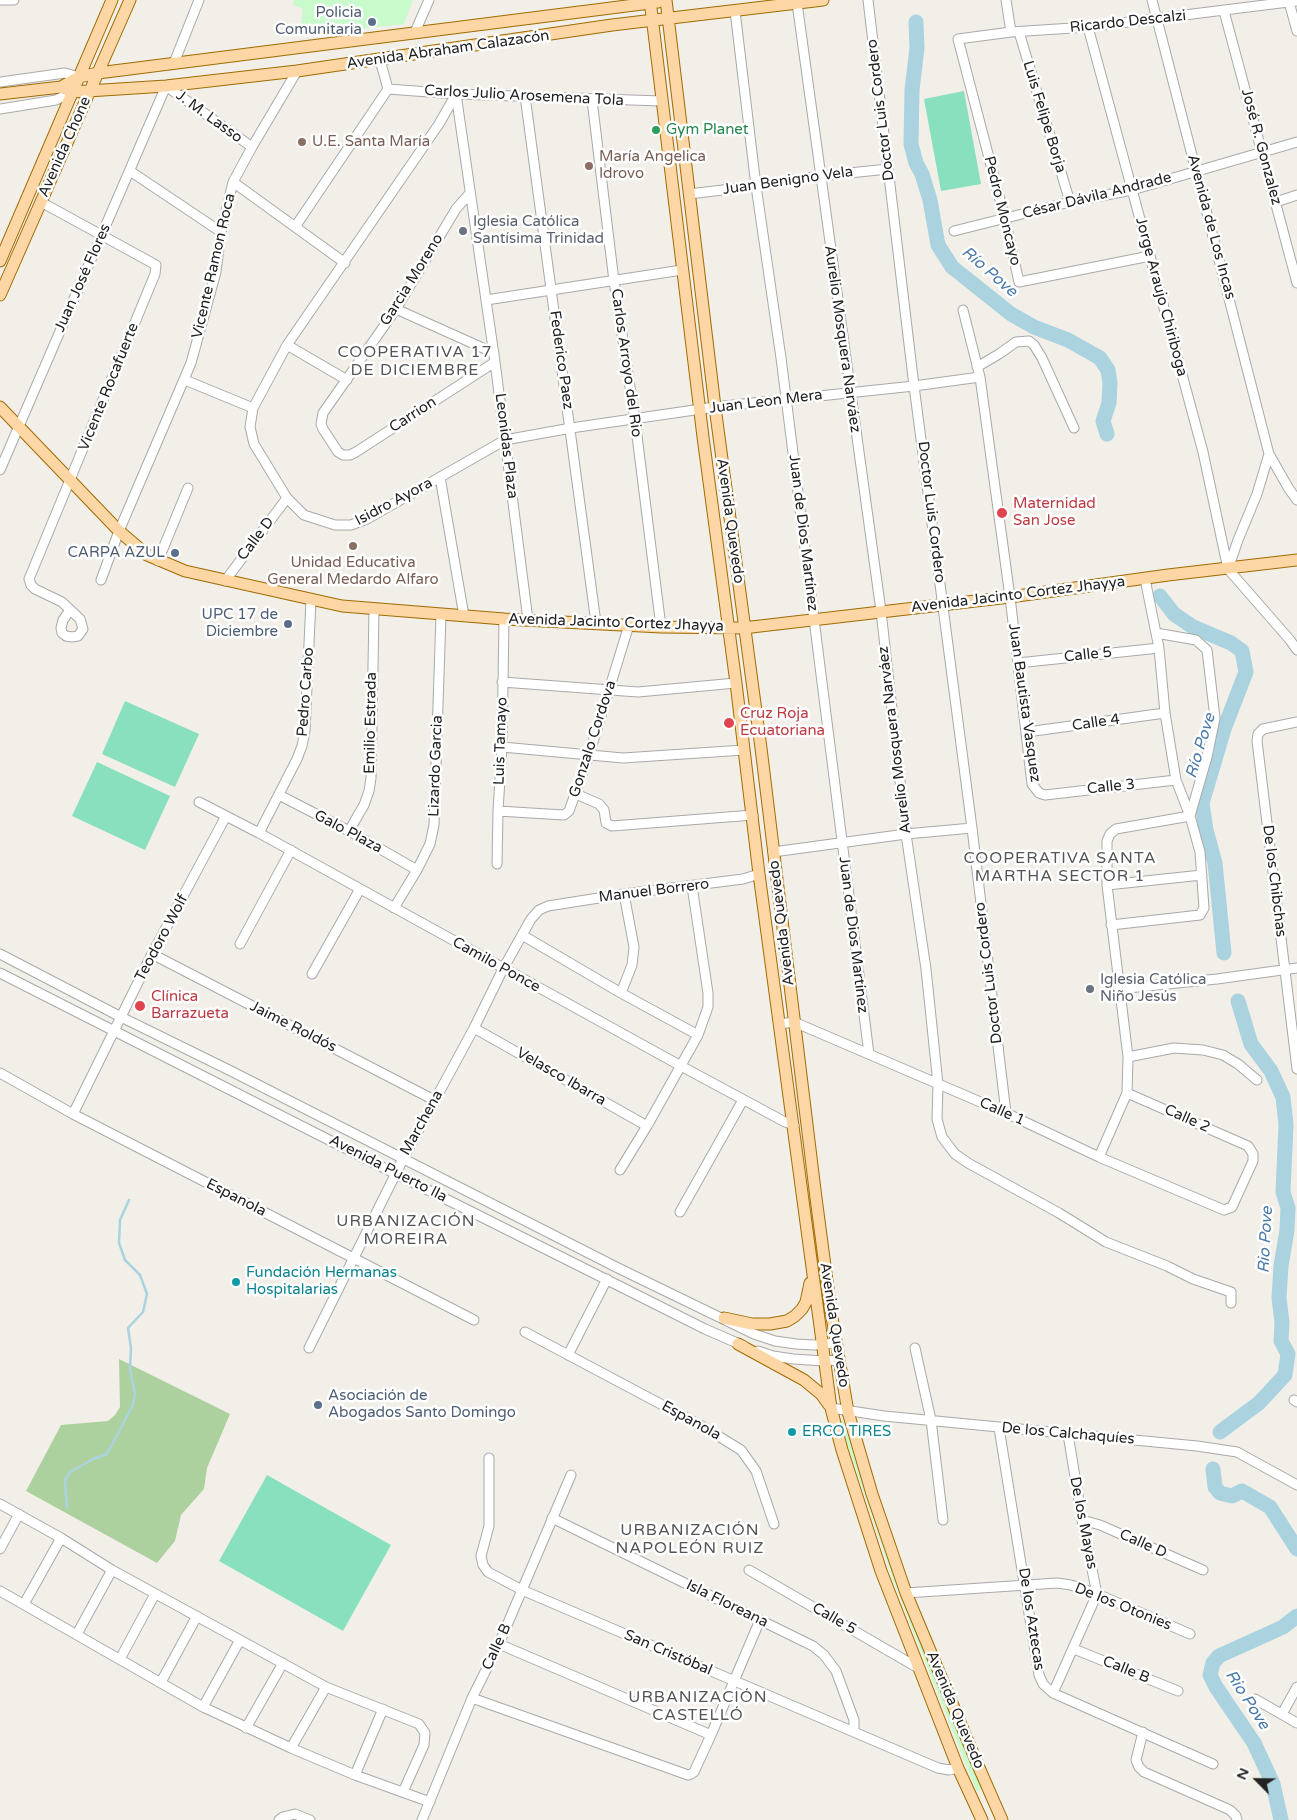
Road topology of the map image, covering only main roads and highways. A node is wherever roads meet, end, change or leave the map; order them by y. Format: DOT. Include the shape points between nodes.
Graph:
graph roads {
  1 [pos="112,0"];
  2 [pos="130,0"];
  3 [pos="666,0"];
  4 [pos="670,0"];
  5 [pos="823,0"];
  6 [pos="650,1"];
  7 [pos="668,19"];
  8 [pos="652,21"];
  9 [pos="98,73"];
  10 [pos="79,77"];
  11 [pos="61,87"];
  12 [pos="90,91"];
  13 [pos="72,92"];
  14 [pos="0,94"];
  15 [pos="0,261"];
  16 [pos="0,295"];
  17 [pos="0,406"];
  18 [pos="1297,560"];
  19 [pos="728,628"];
  20 [pos="743,628"];
  21 [pos="812,1272"];
  22 [pos="724,1318"];
  23 [pos="738,1344"];
  24 [pos="831,1408"];
  25 [pos="982,1820"];
  26 [pos="1002,1820"];
  1 -- 10 [label="main road, Avenida Chone"];
  2 -- 9 [label="main road, Avenida Chone"];
  3 -- 4 [label="main road, Avenida Abraham Calazacón"];
  3 -- 6 [label="main road, Avenida Abraham Calazacón"];
  3 -- 7 [label="main road, Avenida Quevedo"];
  5 -- 7 [label="main road, Avenida Abraham Calazacón"];
  6 -- 8 [label="main road, Avenida Quevedo"];
  6 -- 9 [label="main road, Avenida Abraham Calazacón"];
  7 -- 8 [label="main road, Avenida Abraham Calazacón"];
  7 -- 20 [label="main road, Avenida Quevedo"];
  8 -- 12 [label="main road, Avenida Abraham Calazacón" via="298,71"];
  8 -- 19 [label="main road, Avenida Quevedo"];
  9 -- 10 [label="main road, Avenida Abraham Calazacón"];
  9 -- 12 [label="main road, Avenida Chone"];
  10 -- 11 [label="main road, Avenida Abraham Calazacón"];
  10 -- 13 [label="main road, Avenida Chone"];
  11 -- 13 [label="main road, Avenida Abraham Calazacón"];
  11 -- 14 [label="main road, Avenida Abraham Calazacón"];
  12 -- 13 [label="main road, Avenida Abraham Calazacón"];
  12 -- 16 [label="main road, Avenida Chone"];
  13 -- 15 [label="main road, Avenida Chone"];
  17 -- 19 [label="main road, Avenida Jacinto Cortez Jhayya" via="135,546 158,561 185,571 311,600 374,610"];
  18 -- 20 [label="main road, Avenida Jacinto Cortez Jhayya"];
  19 -- 20 [label="main road, Avenida Jacinto Cortez Jhayya"];
  19 -- 21 [label="main road, Avenida Quevedo"];
  20 -- 26 [label="main road, Avenida Quevedo" via="836,1343 848,1412 906,1593"];
  21 -- 22 [label="main road" via="806,1302 787,1321 752,1324"];
  21 -- 24 [label="main road, Avenida Quevedo"];
  23 -- 24 [label="main road" via="804,1380 821,1394"];
  24 -- 25 [label="main road, Avenida Quevedo" via="881,1570 958,1768"];
}
